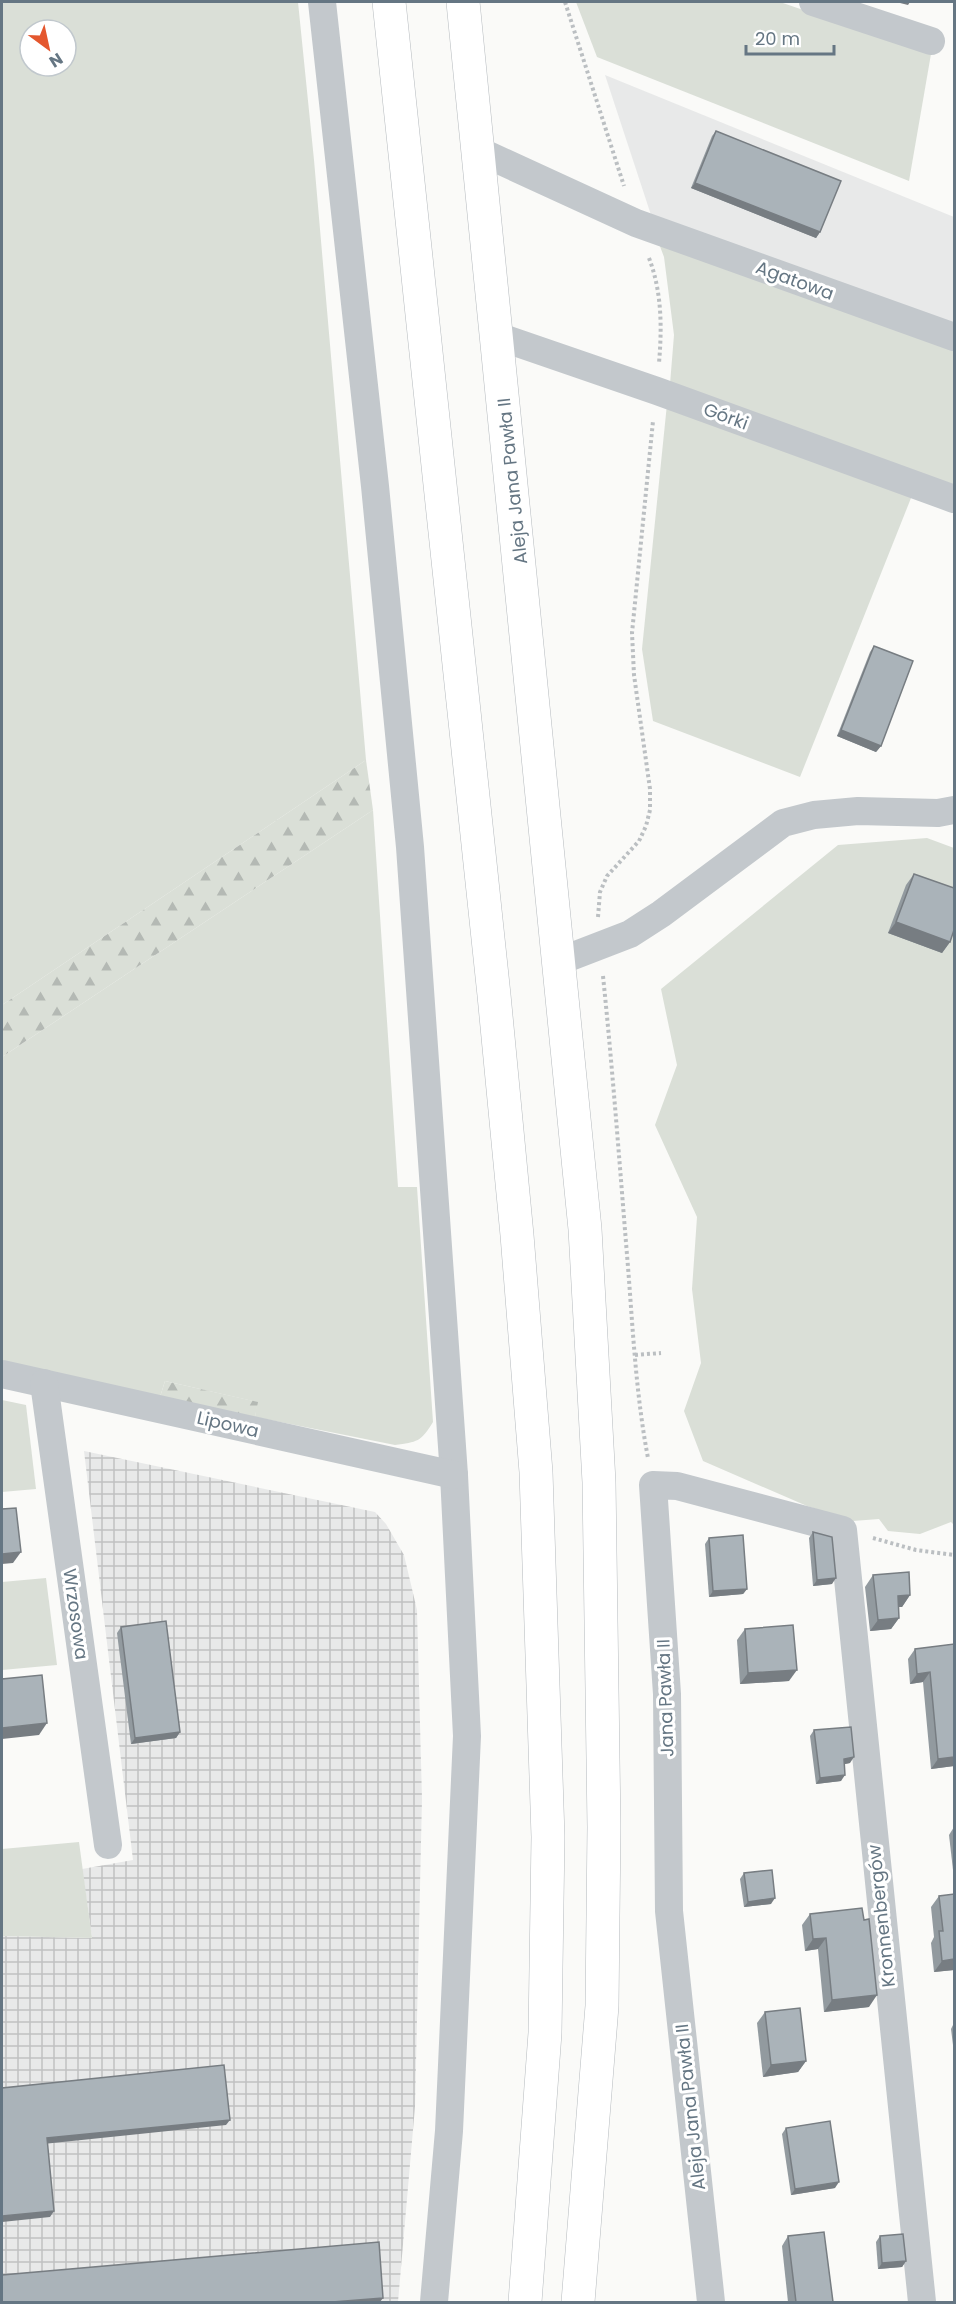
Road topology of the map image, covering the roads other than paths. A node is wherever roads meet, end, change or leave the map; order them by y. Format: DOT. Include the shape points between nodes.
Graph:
graph roads {
  1 [pos="322,2"];
  2 [pos="389,2"];
  3 [pos="463,2"];
  4 [pos="813,2"];
  5 [pos="931,41"];
  6 [pos="477,150"];
  7 [pos="497,336"];
  8 [pos="954,337"];
  9 [pos="954,499"];
  10 [pos="954,810"];
  11 [pos="560,961"];
  12 [pos="2,1374"];
  13 [pos="44,1383"];
  14 [pos="454,1475"];
  15 [pos="653,1485"];
  16 [pos="108,1845"];
  17 [pos="669,1911"];
  18 [pos="434,2302"];
  19 [pos="525,2302"];
  20 [pos="578,2302"];
  21 [pos="711,2302"];
  22 [pos="922,2302"];
  1 -- 14 [label="street" via="375,486 408,835"];
  2 -- 19 [label="main road" via="519,1257 536,1472 548,1837 545,2033"];
  3 -- 6 [label="main road, Aleja Jana Pawła II"];
  4 -- 5 [label="street"];
  6 -- 7 [label="main road, Aleja Jana Pawła II"];
  6 -- 8 [label="street, Agatowa" via="636,223"];
  7 -- 9 [label="street, Górki"];
  7 -- 11 [label="main road, Aleja Jana Pawła II"];
  10 -- 11 [label="street" via="858,811 814,815 783,823 661,915 630,934"];
  11 -- 20 [label="main road, Aleja Jana Pawła II" via="585,1229 599,1482 604,1803 602,2006"];
  12 -- 13 [label="street, Lipowa"];
  13 -- 14 [label="street, Lipowa"];
  13 -- 16 [label="street, Wrzosowa"];
  14 -- 18 [label="street" via="467,1736 449,2131"];
  15 -- 17 [label="street, Jana Pawła II" via="668,1694"];
  15 -- 22 [label="street, Kronnenbergów" via="677,1486 843,1530"];
  17 -- 21 [label="street, Aleja Jana Pawła II"];
}
